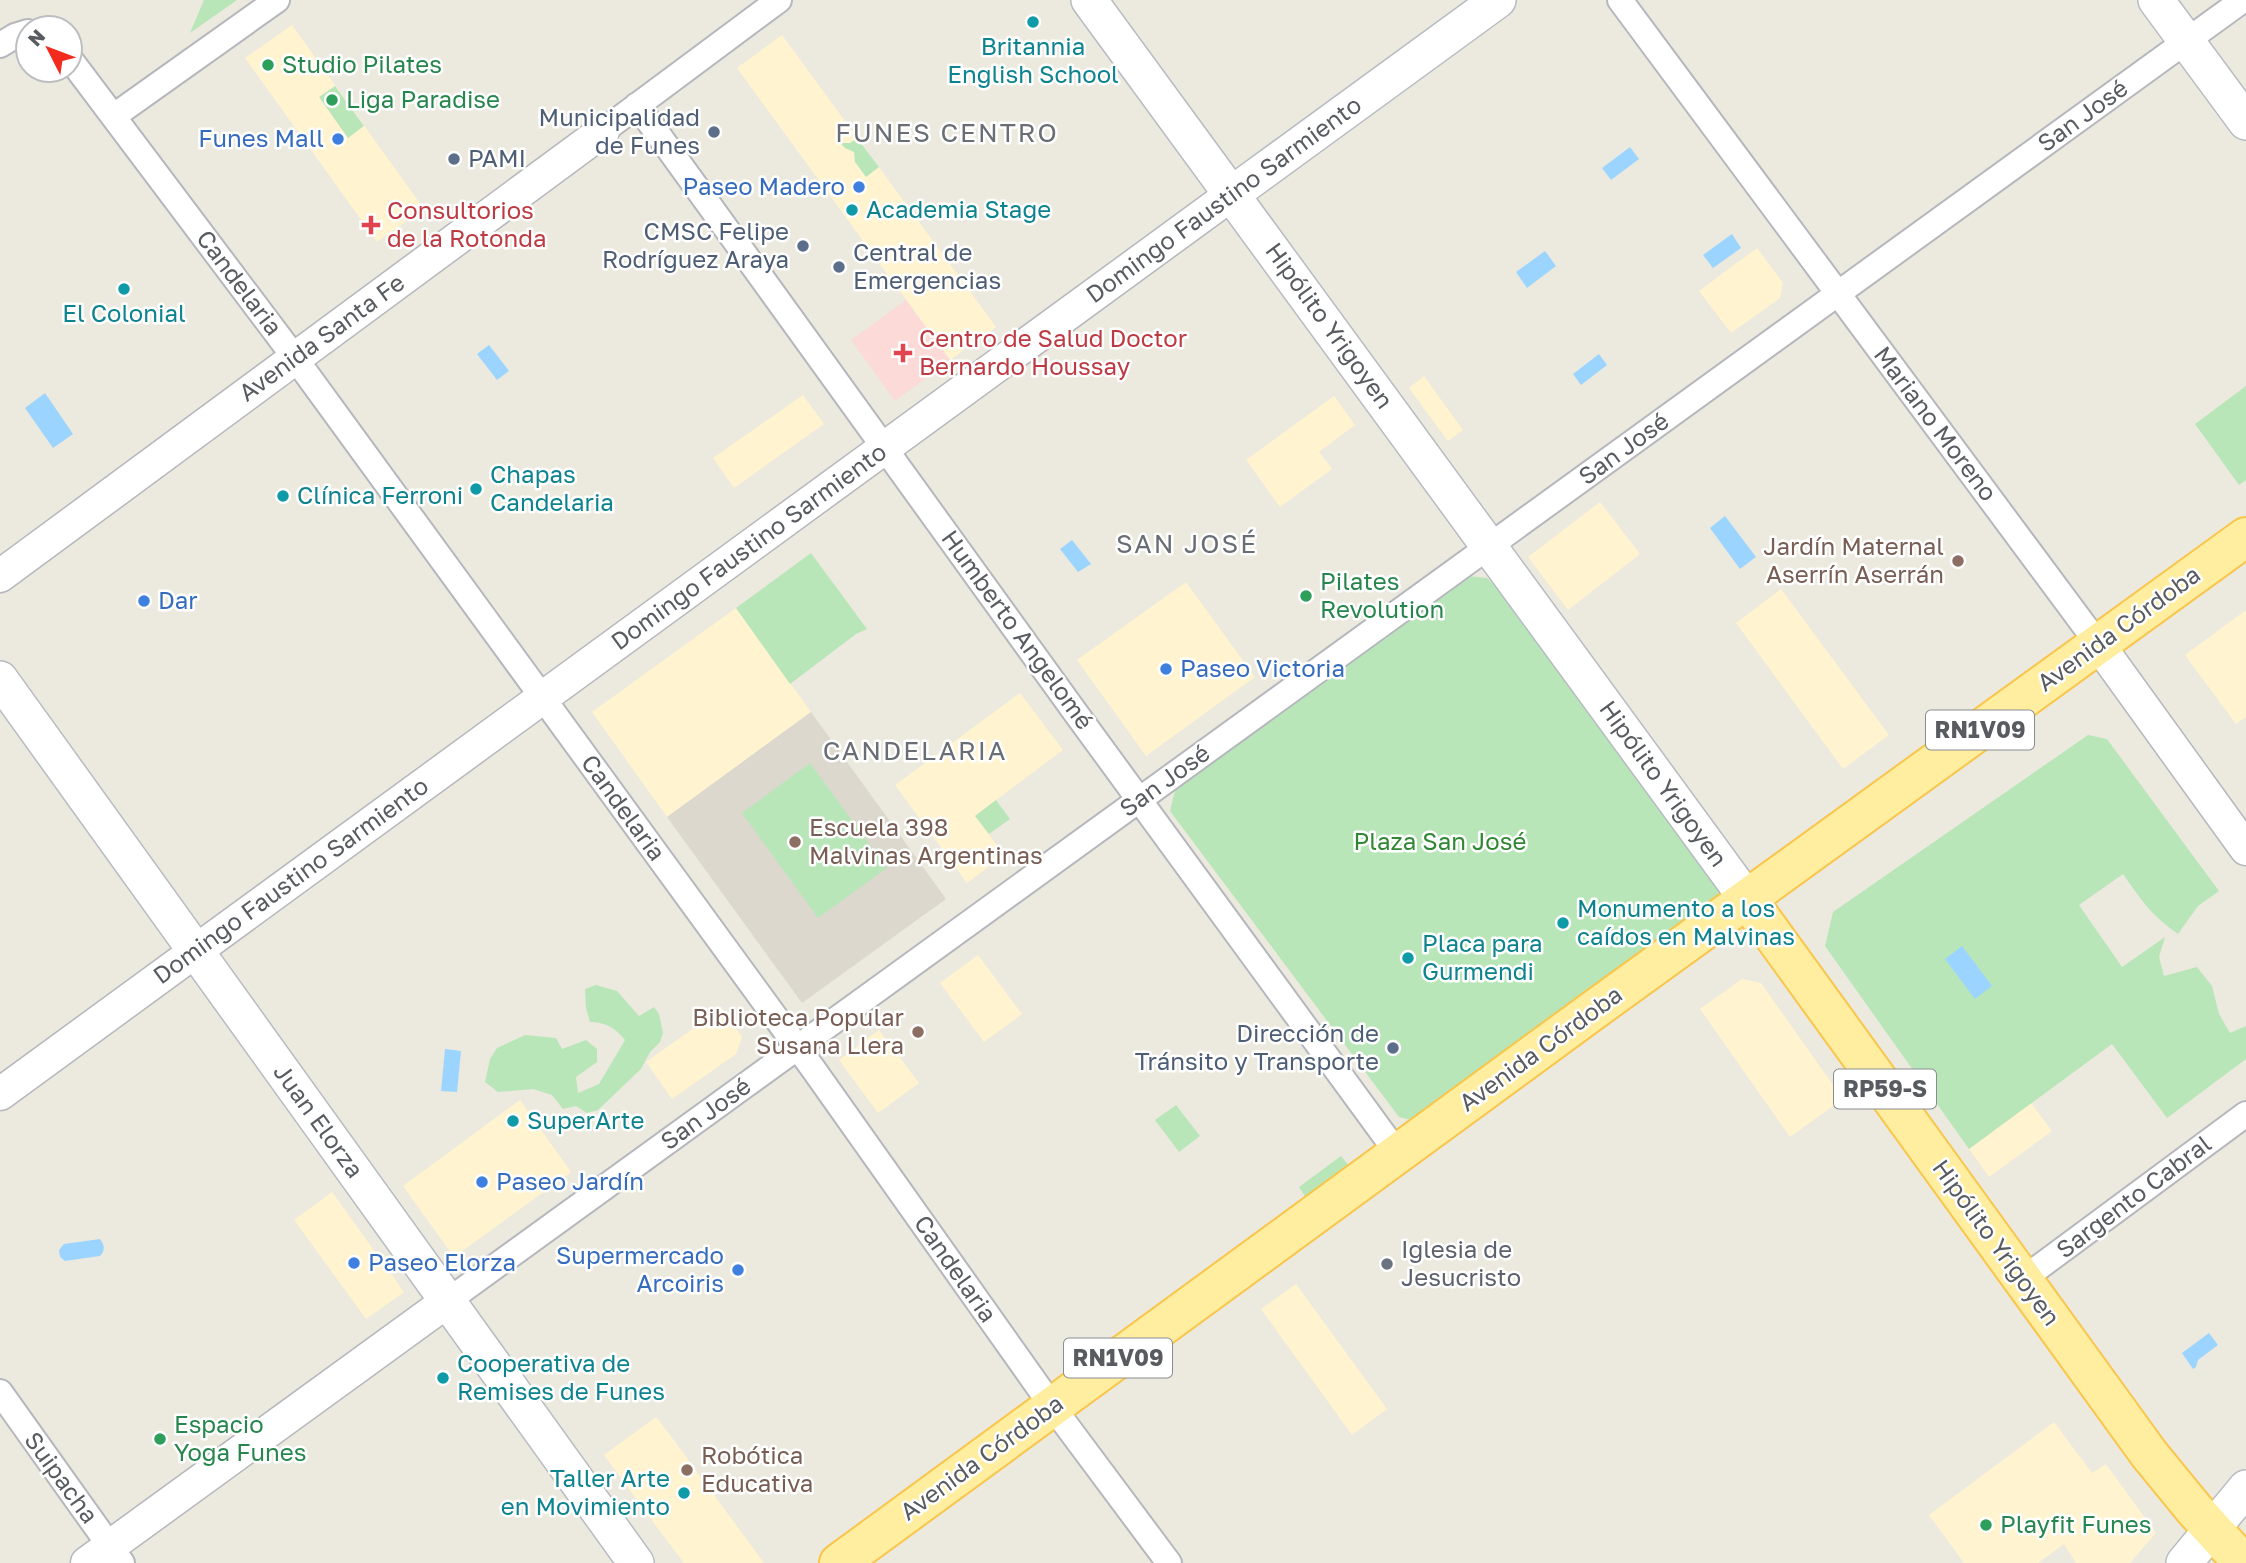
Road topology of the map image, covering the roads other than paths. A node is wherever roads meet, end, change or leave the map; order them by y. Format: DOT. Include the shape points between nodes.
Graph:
graph roads {
  1 [pos="277,0"];
  2 [pos="779,0"];
  3 [pos="1089,0"];
  4 [pos="1498,0"];
  5 [pos="1620,0"];
  6 [pos="2156,0"];
  7 [pos="2243,0"];
  8 [pos="2187,42"];
  9 [pos="84,77"];
  10 [pos="637,105"];
  11 [pos="114,116"];
  12 [pos="2246,122"];
  13 [pos="603,131"];
  14 [pos="1232,194"];
  15 [pos="1838,293"];
  16 [pos="295,358"];
  17 [pos="885,447"];
  18 [pos="2246,537"];
  19 [pos="1490,545"];
  20 [pos="0,576"];
  21 [pos="2098,644"];
  22 [pos="0,679"];
  23 [pos="543,698"];
  24 [pos="1139,799"];
  25 [pos="2246,849"];
  26 [pos="1747,899"];
  27 [pos="196,951"];
  28 [pos="798,1047"];
  29 [pos="0,1094"];
  30 [pos="2246,1114"];
  31 [pos="1398,1154"];
  32 [pos="2023,1279"];
  33 [pos="449,1300"];
  34 [pos="0,1392"];
  35 [pos="1052,1406"];
  36 [pos="2233,1511"];
  37 [pos="106,1557"];
  38 [pos="636,1563"];
  39 [pos="839,1563"];
  40 [pos="1169,1563"];
  41 [pos="2184,1563"];
  42 [pos="2243,1563"];
  1 -- 11 [label="street"];
  2 -- 10 [label="street, Avenida Santa Fe"];
  3 -- 14 [label="main road, Hipólito Yrigoyen / RP59-S"];
  4 -- 14 [label="main road, Domingo Faustino Sarmiento"];
  5 -- 15 [label="street, Mariano Moreno"];
  6 -- 8 [label="main road"];
  7 -- 8 [label="street, San José"];
  8 -- 12 [label="main road"];
  8 -- 15 [label="street, San José"];
  9 -- 11 [label="street, Candelaria"];
  10 -- 13 [label="street, Avenida Santa Fe"];
  10 -- 17 [label="street, Humberto Angelomé"];
  11 -- 16 [label="street, Candelaria"];
  13 -- 16 [label="street, Avenida Santa Fe"];
  14 -- 17 [label="street, Domingo Faustino Sarmiento"];
  14 -- 19 [label="main road, Hipólito Yrigoyen / RP59-S"];
  15 -- 19 [label="street, San José"];
  15 -- 21 [label="street, Mariano Moreno"];
  16 -- 20 [label="street, Avenida Santa Fe"];
  16 -- 23 [label="street, Candelaria"];
  17 -- 23 [label="street, Domingo Faustino Sarmiento"];
  17 -- 24 [label="street, Humberto Angelomé"];
  18 -- 21 [label="main road, Avenida Córdoba / RN1V09"];
  19 -- 24 [label="street, San José"];
  19 -- 26 [label="main road, Hipólito Yrigoyen / RP59-S"];
  21 -- 25 [label="street, Mariano Moreno"];
  21 -- 26 [label="main road, Avenida Córdoba / RN1V09"];
  22 -- 27 [label="main road, Juan Elorza"];
  23 -- 27 [label="street, Domingo Faustino Sarmiento"];
  23 -- 28 [label="street, Candelaria"];
  24 -- 28 [label="street, San José"];
  24 -- 31 [label="street, Humberto Angelomé"];
  26 -- 31 [label="main road, Avenida Córdoba / RN1V09"];
  26 -- 32 [label="main road, Hipólito Yrigoyen / RP59-S"];
  27 -- 29 [label="street, Domingo Faustino Sarmiento"];
  27 -- 33 [label="main road, Juan Elorza"];
  28 -- 33 [label="street, San José"];
  28 -- 35 [label="street, Candelaria"];
  30 -- 32 [label="street, Sargento Cabral"];
  31 -- 35 [label="main road, Avenida Córdoba / RN1V09"];
  32 -- 36 [label="main road, Hipólito Yrigoyen / RP59-S" via="2150,1454"];
  33 -- 37 [label="street, San José"];
  33 -- 38 [label="main road, Juan Elorza"];
  34 -- 37 [label="street, Suipacha"];
  35 -- 39 [label="main road, Avenida Córdoba / RN1V09"];
  35 -- 40 [label="street, Candelaria"];
  36 -- 41 [label="main road"];
  36 -- 42 [label="main road, Hipólito Yrigoyen / RP59-S"];
}
